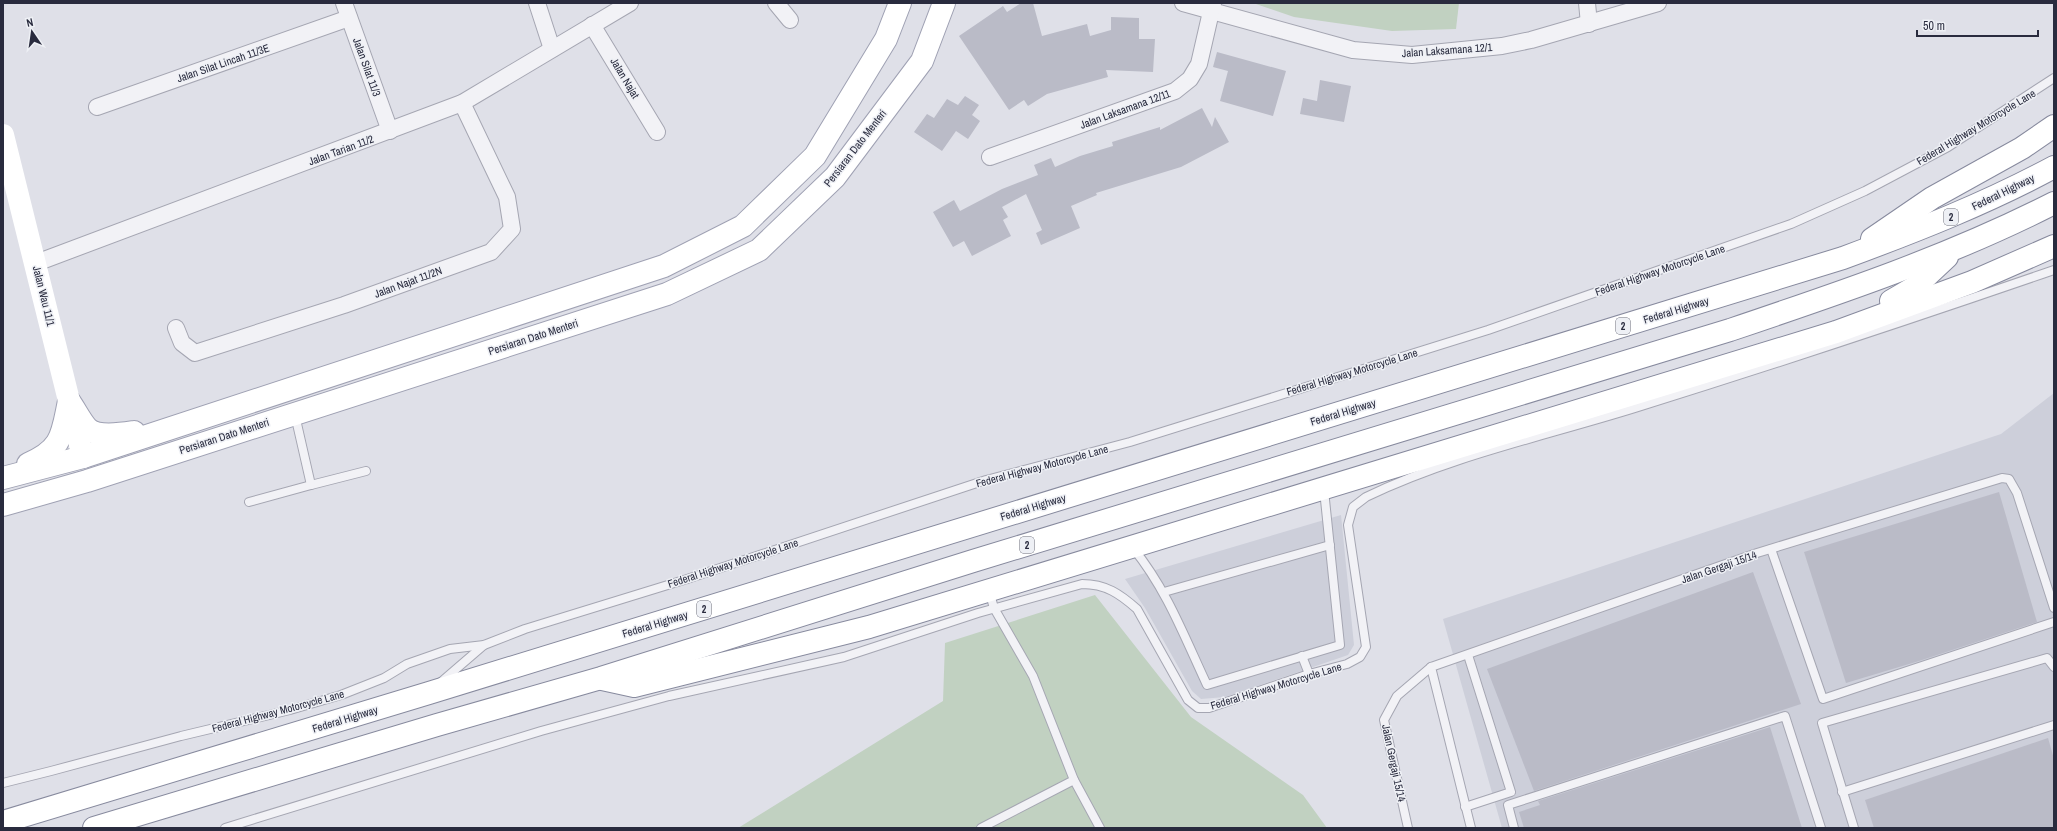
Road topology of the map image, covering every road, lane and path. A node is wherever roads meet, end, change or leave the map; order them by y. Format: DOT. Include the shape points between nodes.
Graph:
graph roads {
  1 [pos="344,3"];
  2 [pos="537,3"];
  3 [pos="630,3"];
  4 [pos="776,3"];
  5 [pos="900,3"];
  6 [pos="910,3"];
  7 [pos="944,3"];
  8 [pos="1183,3"];
  9 [pos="1587,3"];
  10 [pos="1658,3"];
  11 [pos="1212,7"];
  12 [pos="349,18"];
  13 [pos="790,20"];
  14 [pos="1590,24"];
  15 [pos="592,25"];
  16 [pos="890,28"];
  17 [pos="552,49"];
  18 [pos="2054,78"];
  19 [pos="462,103"];
  20 [pos="97,107"];
  21 [pos="2054,126"];
  22 [pos="390,131"];
  23 [pos="657,132"];
  24 [pos="3,135"];
  25 [pos="990,157"];
  26 [pos="2054,167"];
  27 [pos="2054,203"];
  28 [pos="2054,246"];
  29 [pos="1955,250"];
  30 [pos="1843,258"];
  31 [pos="36,263"];
  32 [pos="2054,270"];
  33 [pos="176,328"];
  34 [pos="1836,332"];
  35 [pos="69,401"];
  36 [pos="294,414"];
  37 [pos="173,427"];
  38 [pos="83,457"];
  39 [pos="366,471"];
  40 [pos="109,473"];
  41 [pos="3,477"];
  42 [pos="311,485"];
  43 [pos="1323,487"];
  44 [pos="62,488"];
  45 [pos="249,502"];
  46 [pos="3,505"];
  47 [pos="1330,545"];
  48 [pos="1132,547"];
  49 [pos="1771,549"];
  50 [pos="1164,592"];
  51 [pos="991,600"];
  52 [pos="2054,608"];
  53 [pos="2054,622"];
  54 [pos="484,645"];
  55 [pos="1468,655"];
  56 [pos="1302,656"];
  57 [pos="1431,667"];
  58 [pos="2054,667"];
  59 [pos="1309,674"];
  60 [pos="601,678"];
  61 [pos="428,693"];
  62 [pos="2054,725"];
  63 [pos="1074,780"];
  64 [pos="3,783"];
  65 [pos="1842,792"];
  66 [pos="1466,807"];
  67 [pos="3,822"];
  68 [pos="94,828"];
  69 [pos="225,828"];
  70 [pos="981,828"];
  71 [pos="1100,828"];
  72 [pos="1408,828"];
  73 [pos="1471,828"];
  74 [pos="1514,828"];
  75 [pos="1821,828"];
  76 [pos="1854,828"];
  1 -- 12 [label="street, Jalan Silat 11/3"];
  2 -- 17 [label="street"];
  3 -- 15 [label="street, Jalan Tarian 11/2"];
  4 -- 13 [label="street"];
  5 -- 16 [label="main road"];
  6 -- 16 [label="main road"];
  7 -- 36 [label="main road, Persiaran Dato Menteri" via="922,61 835,177 759,250 667,294"];
  8 -- 11 [label="street, Jalan Laksamana 12/1"];
  9 -- 14 [label="street"];
  10 -- 14 [label="street, Jalan Laksamana 12/1"];
  11 -- 14 [label="street, Jalan Laksamana 12/1" via="1353,50 1412,55 1502,46"];
  11 -- 25 [label="street, Jalan Laksamana 12/11" via="1199,64 1190,79 1175,91"];
  12 -- 20 [label="street, Jalan Silat Lincah 11/3E"];
  12 -- 22 [label="street, Jalan Silat 11/3"];
  15 -- 17 [label="street, Jalan Tarian 11/2"];
  15 -- 23 [label="street, Jalan Najat"];
  16 -- 37 [label="main road" via="886,39 815,156 743,226 664,266"];
  17 -- 19 [label="street, Jalan Tarian 11/2"];
  18 -- 54 [label="lane, Federal Highway Motorcycle Lane" via="1948,147 1865,191 1784,227 1488,330 1130,442 986,480 684,580 525,629"];
  19 -- 22 [label="street, Jalan Tarian 11/2"];
  19 -- 33 [label="street, Jalan Najat 11/2N" via="507,197 512,229 491,252 344,306 195,352 182,343"];
  21 -- 30 [label="main road" via="2022,148 1932,198"];
  22 -- 31 [label="street, Jalan Tarian 11/2"];
  24 -- 31 [label="main road, Jalan Wau 11/1"];
  26 -- 30 [label="main road, Federal Highway / 2" via="1940,222"];
  27 -- 29 [label="main road, 2"];
  28 -- 34 [label="main road" via="1972,282"];
  29 -- 34 [label="main road" via="1915,287"];
  29 -- 60 [label="main road, 2" via="1853,289 1730,330 988,556"];
  30 -- 61 [label="main road, Federal Highway / 2"];
  31 -- 35 [label="main road, Jalan Wau 11/1"];
  32 -- 59 [label="lane, Federal Highway Motorcycle Lane" via="1805,355 1568,429 1458,460 1366,497 1354,507 1348,525 1366,647 1360,657 1347,664"];
  34 -- 43 [label="main road"];
  35 -- 37 [label="main road" via="88,429 101,434 119,435"];
  35 -- 38 [label="main road, Jalan Wau 11/1"];
  35 -- 41 [label="main road" via="61,438 53,450"];
  36 -- 40 [label="main road, Persiaran Dato Menteri"];
  36 -- 42 [label="lane"];
  37 -- 38 [label="main road"];
  38 -- 40 [label="main road" via="88,467"];
  38 -- 41 [label="main road"];
  38 -- 44 [label="main road" via="79,474"];
  39 -- 42 [label="lane"];
  40 -- 44 [label="main road, Persiaran Dato Menteri"];
  42 -- 45 [label="lane"];
  43 -- 47 [label="lane"];
  43 -- 48 [label="main road"];
  44 -- 46 [label="main road, Persiaran Dato Menteri"];
  47 -- 50 [label="lane"];
  47 -- 56 [label="lane" via="1340,645"];
  48 -- 50 [label="lane"];
  48 -- 51 [label="main road"];
  49 -- 52 [label="lane, Jalan Gergaji 15/14" via="2002,478 2009,479 2017,493"];
  49 -- 53 [label="lane" via="1823,699"];
  49 -- 55 [label="lane, Jalan Gergaji 15/14"];
  50 -- 56 [label="lane" via="1207,685"];
  51 -- 59 [label="lane, Federal Highway Motorcycle Lane" via="1082,584 1098,584 1124,598 1137,609 1188,700 1198,708 1209,708"];
  51 -- 60 [label="main road" via="870,627 634,686"];
  51 -- 63 [label="lane" via="1033,676"];
  51 -- 69 [label="lane, Federal Highway Motorcycle Lane" via="844,657 669,696 541,731"];
  54 -- 61 [label="lane"];
  54 -- 64 [label="lane, Federal Highway Motorcycle Lane" via="450,649 407,664 384,678 341,695 290,710"];
  55 -- 57 [label="lane, Jalan Gergaji 15/14"];
  55 -- 66 [label="lane" via="1511,792"];
  56 -- 59 [label="lane"];
  57 -- 66 [label="lane"];
  57 -- 72 [label="lane, Jalan Gergaji 15/14" via="1397,696 1384,720"];
  58 -- 65 [label="lane" via="2046,658 1822,723"];
  60 -- 68 [label="main road, 2"];
  61 -- 67 [label="main road, Federal Highway / 2"];
  62 -- 65 [label="lane"];
  63 -- 70 [label="lane"];
  63 -- 71 [label="lane"];
  65 -- 76 [label="lane"];
  66 -- 73 [label="lane"];
  74 -- 75 [label="lane" via="1508,805 1785,716"];
}
